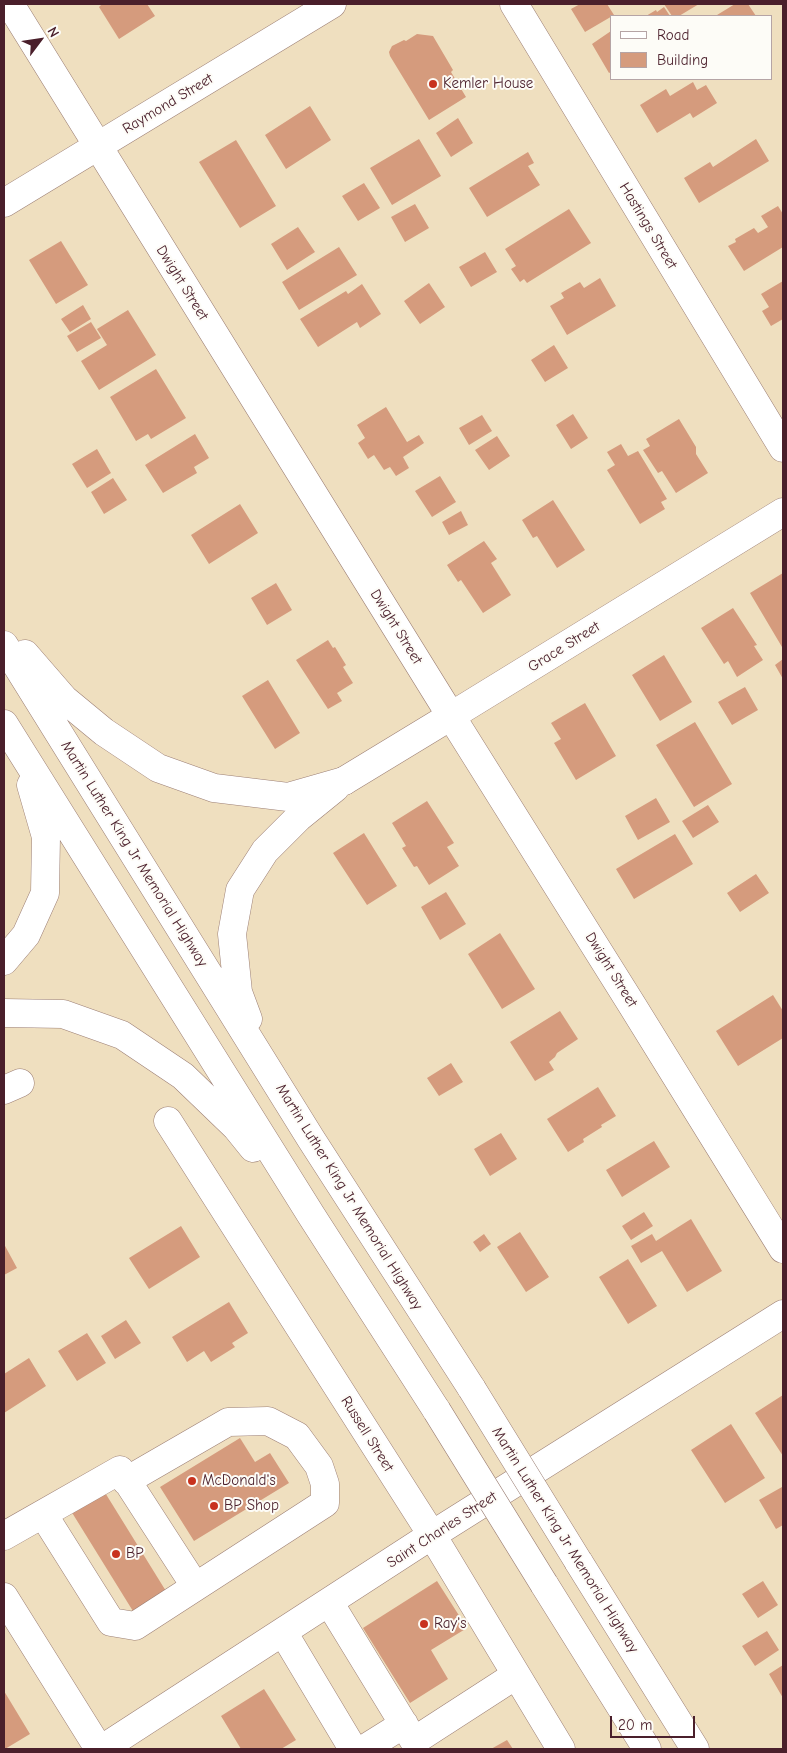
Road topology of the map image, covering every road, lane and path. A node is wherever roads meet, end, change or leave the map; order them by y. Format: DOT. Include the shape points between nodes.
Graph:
graph roads {
  1 [pos="10,4"];
  2 [pos="332,4"];
  3 [pos="514,4"];
  4 [pos="98,147"];
  5 [pos="4,203"];
  6 [pos="783,448"];
  7 [pos="783,512"];
  8 [pos="4,631"];
  9 [pos="4,645"];
  10 [pos="451,716"];
  11 [pos="4,724"];
  12 [pos="23,754"];
  13 [pos="344,781"];
  14 [pos="4,961"];
  15 [pos="4,1013"];
  16 [pos="262,1059"];
  17 [pos="168,1121"];
  18 [pos="311,1215"];
  19 [pos="783,1250"];
  20 [pos="783,1314"];
  21 [pos="126,1480"];
  22 [pos="43,1514"];
  23 [pos="4,1536"];
  24 [pos="432,1536"];
  25 [pos="195,1586"];
  26 [pos="4,1596"];
  27 [pos="329,1602"];
  28 [pos="283,1632"];
  29 [pos="516,1675"];
  30 [pos="404,1724"];
  31 [pos="98,1749"];
  32 [pos="102,1749"];
  33 [pos="353,1749"];
  34 [pos="364,1749"];
  35 [pos="561,1749"];
  36 [pos="647,1749"];
  37 [pos="695,1749"];
  1 -- 4 [label="main road, Dwight Street"];
  2 -- 4 [label="main road, Raymond Street"];
  3 -- 6 [label="main road, Hastings Street"];
  4 -- 5 [label="main road, Raymond Street"];
  4 -- 10 [label="main road, Dwight Street"];
  7 -- 10 [label="main road, Grace Street"];
  8 -- 13 [label="main road" via="64,699 104,732 158,768 214,788 288,797"];
  9 -- 16 [label="main road, Martin Luther King Jr Memorial Highway"];
  10 -- 13 [label="main road, Grace Street"];
  10 -- 19 [label="main road, Dwight Street"];
  11 -- 12 [label="main road"];
  12 -- 14 [label="main road" via="46,837 45,893 26,935"];
  12 -- 18 [label="main road"];
  13 -- 16 [label="main road" via="298,818 265,851 240,890 232,934 238,992"];
  15 -- 18 [label="main road" via="63,1014 122,1035 183,1076 236,1128"];
  16 -- 37 [label="main road, Martin Luther King Jr Memorial Highway, bridge"];
  17 -- 24 [label="main road, Russell Street"];
  18 -- 36 [label="main road, bridge"];
  20 -- 24 [label="main road, Saint Charles Street"];
  21 -- 22 [label="main road" via="120,1470"];
  21 -- 25 [label="main road"];
  21 -- 25 [label="main road" via="228,1422 268,1420 297,1436 319,1466 325,1484 325,1503"];
  22 -- 23 [label="main road"];
  22 -- 25 [label="main road" via="111,1622 136,1626"];
  24 -- 27 [label="main road, Saint Charles Street"];
  24 -- 29 [label="main road, Russell Street"];
  26 -- 31 [label="main road"];
  27 -- 28 [label="main road, Saint Charles Street"];
  27 -- 30 [label="main road"];
  28 -- 32 [label="main road, Saint Charles Street"];
  28 -- 33 [label="main road"];
  29 -- 30 [label="main road" via="414,1741"];
  29 -- 35 [label="main road, Russell Street"];
  30 -- 34 [label="main road"];
}
